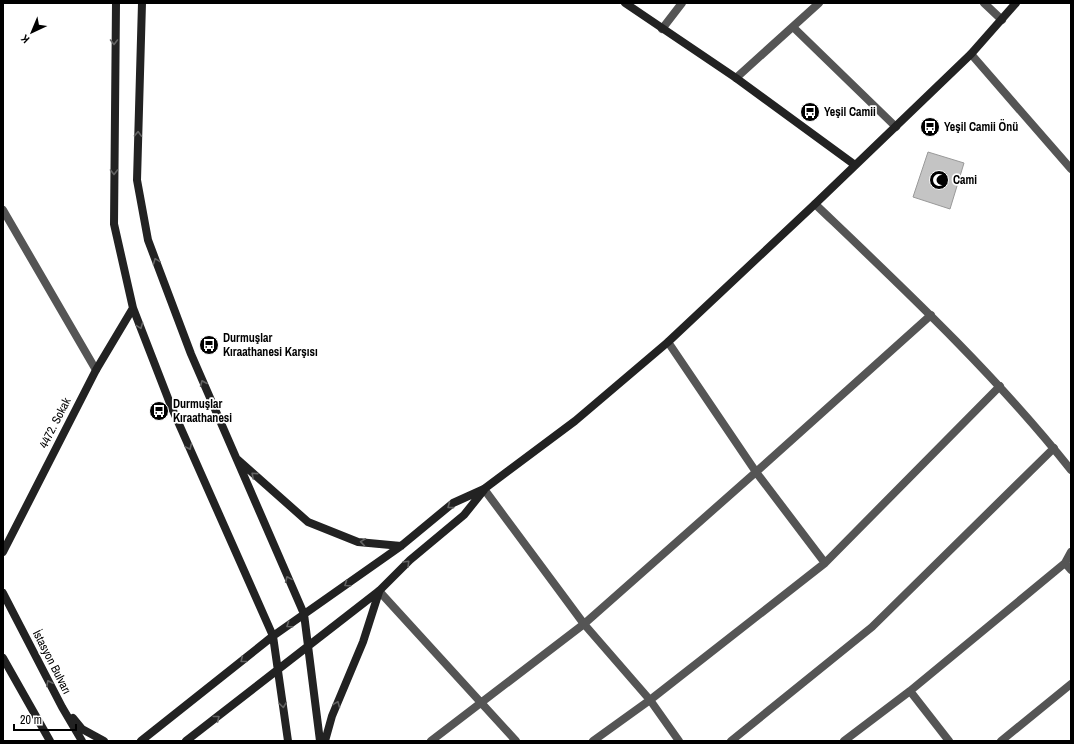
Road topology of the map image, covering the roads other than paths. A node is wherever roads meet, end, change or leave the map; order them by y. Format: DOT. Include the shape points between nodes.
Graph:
graph roads {
  1 [pos="116,3"];
  2 [pos="142,3"];
  3 [pos="625,3"];
  4 [pos="682,3"];
  5 [pos="819,3"];
  6 [pos="984,3"];
  7 [pos="1016,3"];
  8 [pos="1002,20"];
  9 [pos="793,27"];
  10 [pos="662,29"];
  11 [pos="971,54"];
  12 [pos="736,78"];
  13 [pos="896,127"];
  14 [pos="855,165"];
  15 [pos="1071,169"];
  16 [pos="815,204"];
  17 [pos="3,210"];
  18 [pos="133,308"];
  19 [pos="931,315"];
  20 [pos="668,342"];
  21 [pos="96,370"];
  22 [pos="1000,386"];
  23 [pos="1054,448"];
  24 [pos="234,457"];
  25 [pos="1071,470"];
  26 [pos="756,472"];
  27 [pos="484,489"];
  28 [pos="401,546"];
  29 [pos="3,552"];
  30 [pos="1071,552"];
  31 [pos="826,563"];
  32 [pos="1065,563"];
  33 [pos="1071,570"];
  34 [pos="379,591"];
  35 [pos="3,593"];
  36 [pos="304,614"];
  37 [pos="584,624"];
  38 [pos="273,636"];
  39 [pos="308,646"];
  40 [pos="3,658"];
  41 [pos="279,668"];
  42 [pos="1071,684"];
  43 [pos="910,691"];
  44 [pos="650,700"];
  45 [pos="482,702"];
  46 [pos="62,707"];
  47 [pos="50,741"];
  48 [pos="82,741"];
  49 [pos="104,741"];
  50 [pos="140,741"];
  51 [pos="186,741"];
  52 [pos="288,741"];
  53 [pos="320,741"];
  54 [pos="325,741"];
  55 [pos="431,741"];
  56 [pos="516,741"];
  57 [pos="593,741"];
  58 [pos="679,741"];
  59 [pos="731,741"];
  60 [pos="844,741"];
  61 [pos="949,741"];
  62 [pos="1001,741"];
  1 -- 18 [label="street, one-way" via="114,224"];
  24 -- 2 [label="street, one-way" via="191,354 148,240 137,180"];
  3 -- 10 [label="street"];
  4 -- 10 [label="street"];
  5 -- 9 [label="street"];
  6 -- 8 [label="street"];
  7 -- 8 [label="street"];
  8 -- 11 [label="street"];
  9 -- 12 [label="street"];
  9 -- 13 [label="street"];
  10 -- 12 [label="street"];
  11 -- 13 [label="street"];
  11 -- 15 [label="street"];
  12 -- 14 [label="street"];
  13 -- 14 [label="street"];
  14 -- 16 [label="street"];
  16 -- 19 [label="street"];
  16 -- 20 [label="street"];
  17 -- 21 [label="street"];
  18 -- 21 [label="street, 4472. Sokak"];
  18 -- 38 [label="street, one-way" via="171,406"];
  19 -- 22 [label="street"];
  19 -- 26 [label="street"];
  20 -- 26 [label="street"];
  20 -- 27 [label="street" via="575,421"];
  21 -- 29 [label="street, 4472. Sokak"];
  22 -- 23 [label="street"];
  22 -- 31 [label="street"];
  23 -- 25 [label="street"];
  23 -- 59 [label="street" via="872,627"];
  28 -- 24 [label="street, one-way" via="358,542 308,522"];
  36 -- 24 [label="street, one-way"];
  26 -- 31 [label="street"];
  26 -- 37 [label="street"];
  27 -- 28 [label="street, one-way" via="453,503"];
  34 -- 27 [label="street, one-way" via="410,560 464,515"];
  27 -- 37 [label="street"];
  28 -- 36 [label="street, one-way"];
  30 -- 32 [label="street"];
  31 -- 44 [label="street"];
  32 -- 33 [label="street"];
  32 -- 43 [label="street"];
  34 -- 39 [label="street"];
  34 -- 45 [label="street"];
  54 -- 34 [label="street, one-way" via="332,716 363,642"];
  46 -- 35 [label="street, İstasyon Bulvarı, one-way"];
  36 -- 38 [label="street, one-way"];
  36 -- 39 [label="street"];
  37 -- 44 [label="street"];
  37 -- 45 [label="street"];
  38 -- 41 [label="street"];
  38 -- 50 [label="street, one-way"];
  39 -- 41 [label="street"];
  39 -- 53 [label="street"];
  40 -- 47 [label="street"];
  51 -- 41 [label="street, one-way"];
  41 -- 52 [label="street, one-way"];
  42 -- 62 [label="street"];
  43 -- 60 [label="street"];
  43 -- 61 [label="street"];
  44 -- 57 [label="street"];
  44 -- 58 [label="street"];
  45 -- 55 [label="street"];
  45 -- 56 [label="street"];
  46 -- 48 [label="street, İstasyon Bulvarı"];
  46 -- 49 [label="street" via="82,729"];
}
